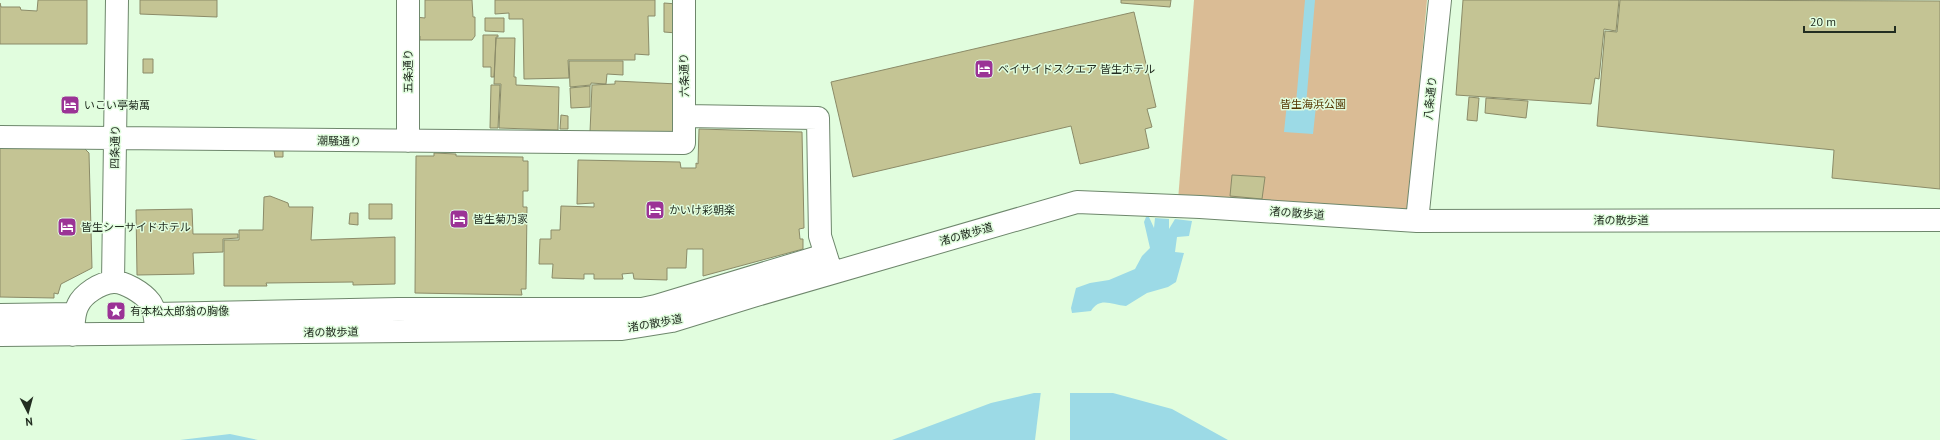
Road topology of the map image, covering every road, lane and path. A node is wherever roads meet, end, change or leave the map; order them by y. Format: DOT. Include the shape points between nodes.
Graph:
graph roads {
  1 [pos="117,0"];
  2 [pos="408,0"];
  3 [pos="684,0"];
  4 [pos="1440,0"];
  5 [pos="685,116"];
  6 [pos="0,137"];
  7 [pos="115,138"];
  8 [pos="408,142"];
  9 [pos="678,144"];
  10 [pos="1940,220"];
  11 [pos="1417,221"];
  12 [pos="825,255"];
  13 [pos="114,276"];
  14 [pos="74,314"];
  15 [pos="0,315"];
  16 [pos="156,323"];
  17 [pos="73,335"];
  18 [pos="0,336"];
  1 -- 7 [label="street, 四条通り"];
  2 -- 8 [label="street, 五条通り"];
  3 -- 5 [label="street, 六条通り"];
  4 -- 11 [label="street, 八条通り"];
  5 -- 9 [label="street, 六条通り" via="684,143"];
  5 -- 12 [label="street" via="818,118"];
  6 -- 7 [label="street, 潮騒通り"];
  7 -- 8 [label="street, 潮騒通り"];
  7 -- 13 [label="street, 四条通り"];
  8 -- 9 [label="street, 潮騒通り"];
  10 -- 11 [label="street, 渚の散歩道"];
  11 -- 12 [label="street, 渚の散歩道" via="1077,202"];
  12 -- 16 [label="street, 渚の散歩道" via="672,321 622,329"];
  13 -- 14 [label="street" via="92,289 78,303"];
  13 -- 16 [label="street" via="136,289 150,302"];
  14 -- 15 [label="street"];
  14 -- 17 [label="street"];
  16 -- 17 [label="street, 渚の散歩道"];
  17 -- 18 [label="street, 渚の散歩道"];
}
